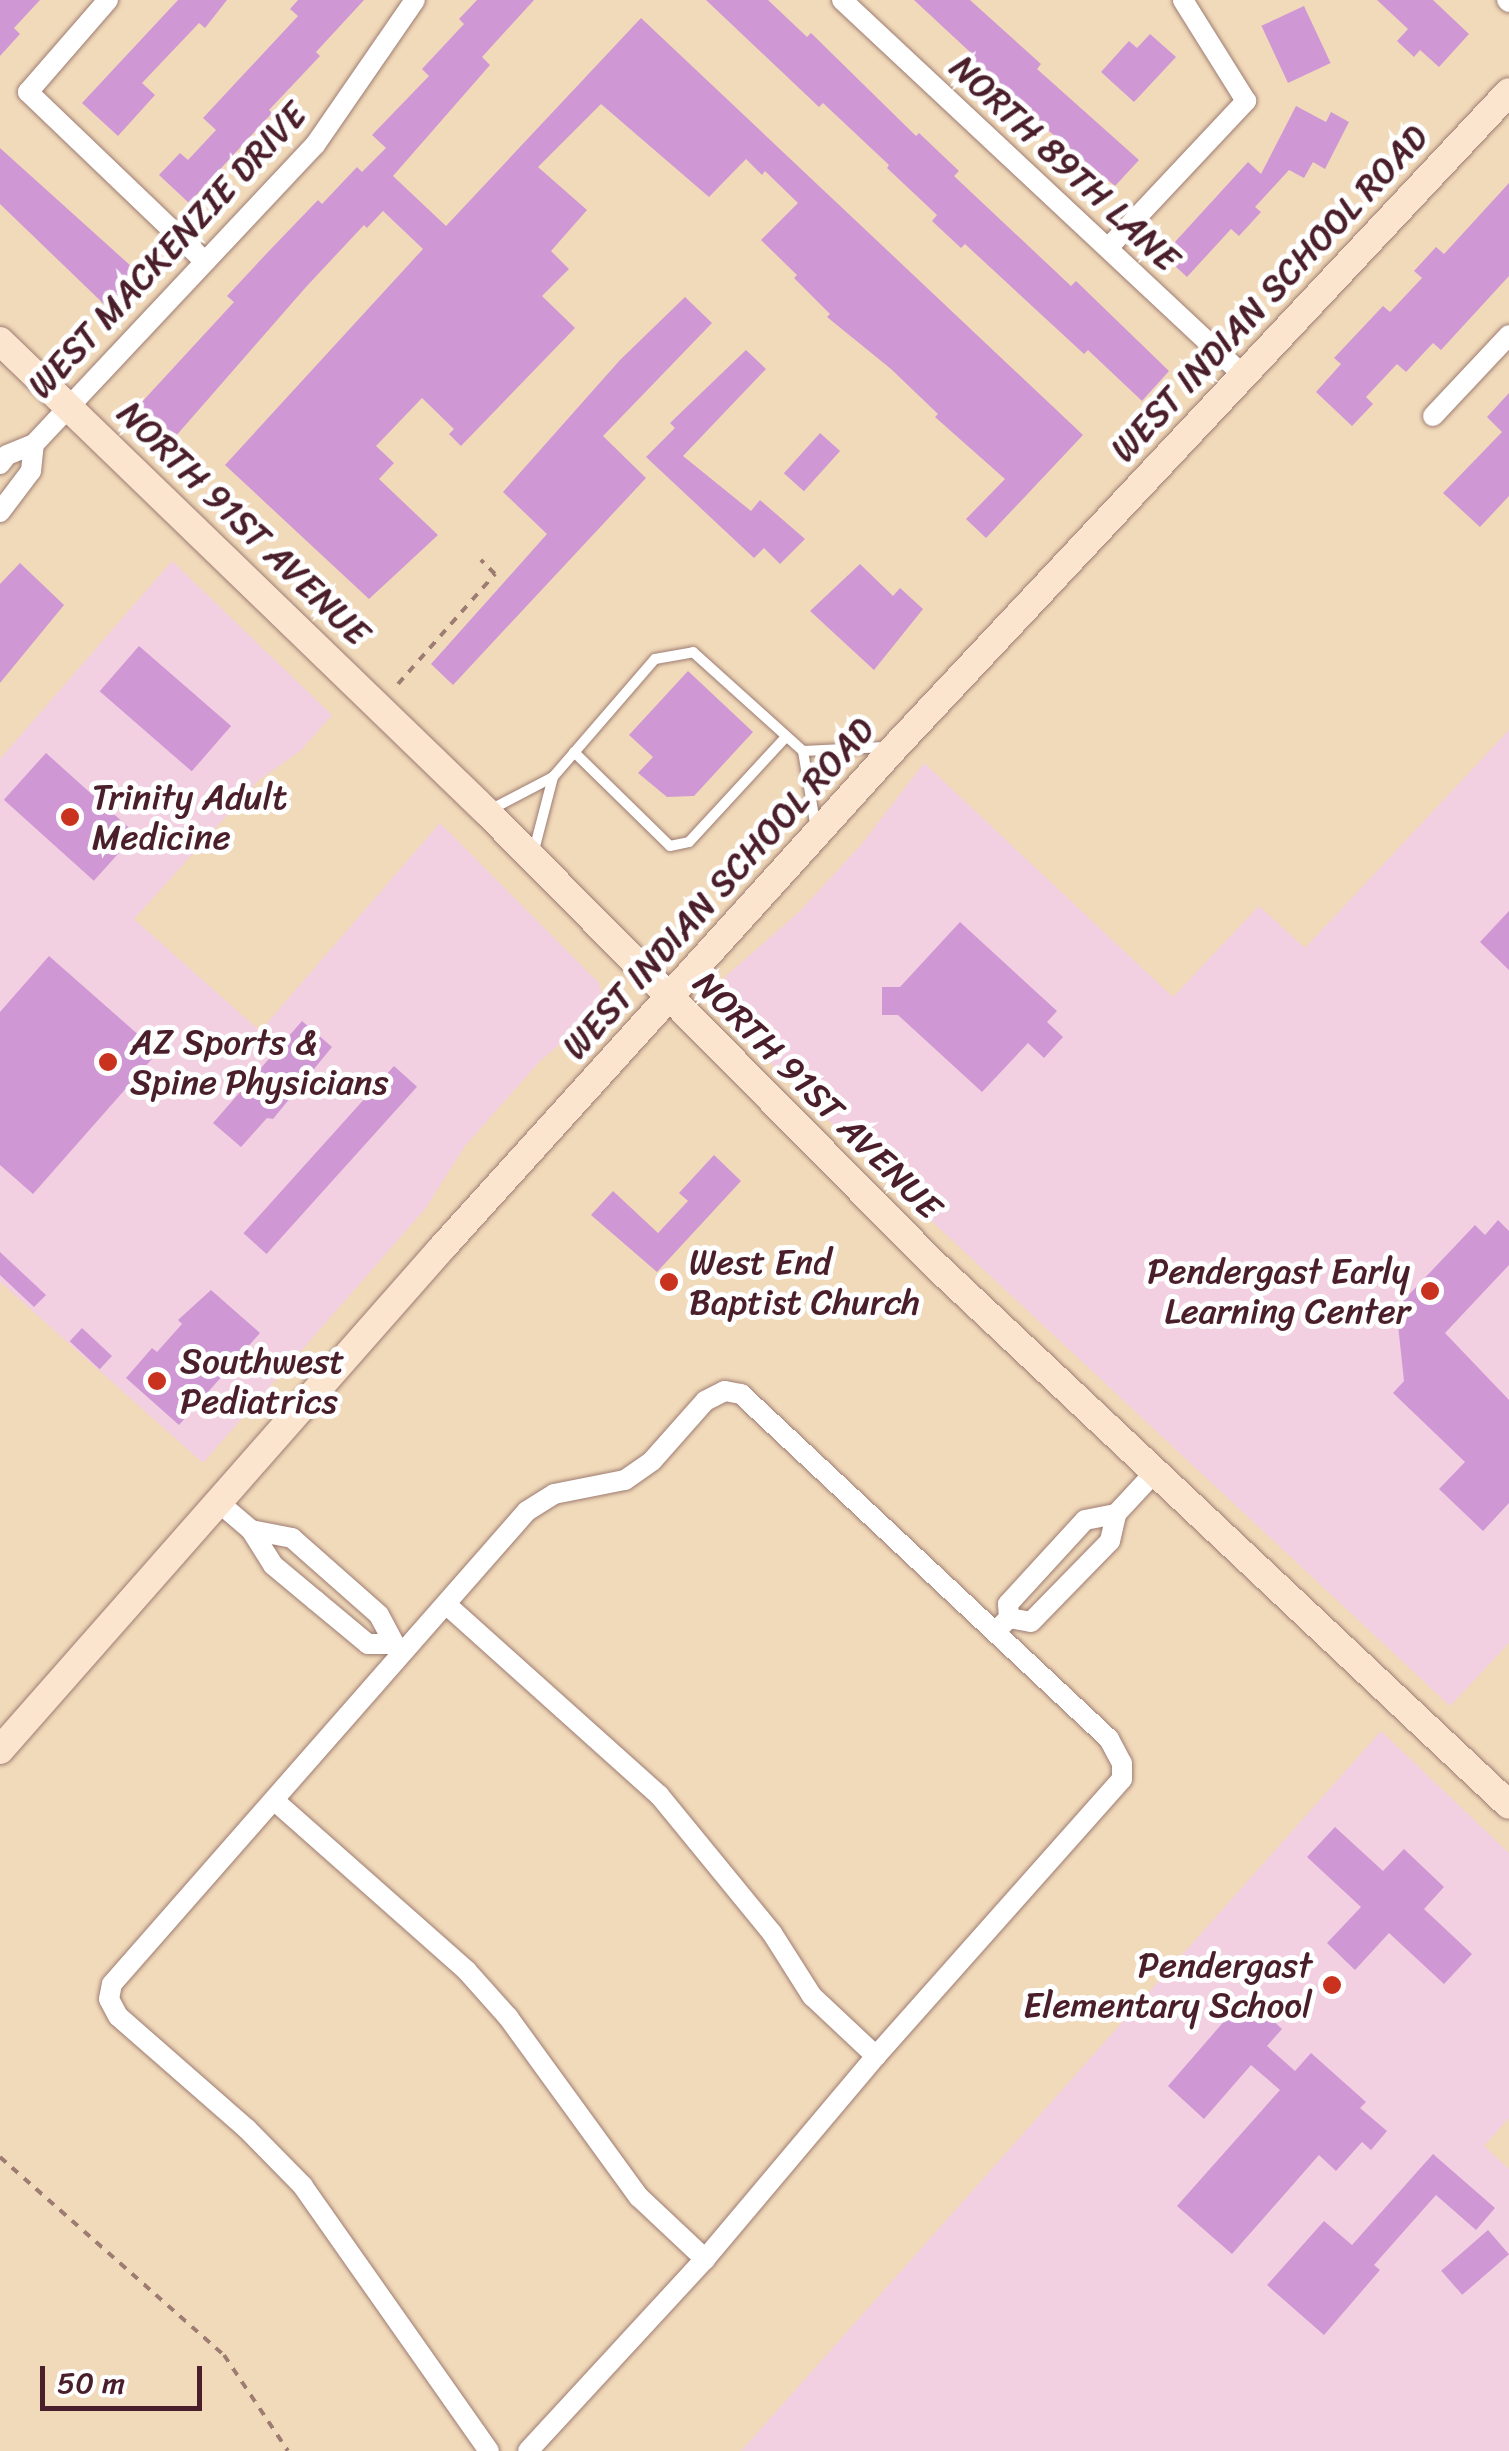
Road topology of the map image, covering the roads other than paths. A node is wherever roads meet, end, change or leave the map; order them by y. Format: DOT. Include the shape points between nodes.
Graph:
graph roads {
  1 [pos="108,0"];
  2 [pos="415,0"];
  3 [pos="842,0"];
  4 [pos="1183,0"];
  5 [pos="1509,92"];
  6 [pos="1108,248"];
  7 [pos="205,262"];
  8 [pos="1509,335"];
  9 [pos="0,342"];
  10 [pos="1243,375"];
  11 [pos="68,405"];
  12 [pos="1433,416"];
  13 [pos="34,444"];
  14 [pos="0,464"];
  15 [pos="0,512"];
  16 [pos="786,737"];
  17 [pos="896,746"];
  18 [pos="803,751"];
  19 [pos="574,752"];
  20 [pos="552,777"];
  21 [pos="487,812"];
  22 [pos="818,835"];
  23 [pos="532,858"];
  24 [pos="668,998"];
  25 [pos="1154,1472"];
  26 [pos="218,1501"];
  27 [pos="1116,1514"];
  28 [pos="251,1530"];
  29 [pos="334,1576"];
  30 [pos="315,1600"];
  31 [pos="447,1604"];
  32 [pos="1009,1618"];
  33 [pos="993,1634"];
  34 [pos="397,1650"];
  35 [pos="0,1750"];
  36 [pos="275,1801"];
  37 [pos="1509,1805"];
  38 [pos="876,2056"];
  39 [pos="705,2259"];
  40 [pos="489,2451"];
  41 [pos="528,2451"];
  1 -- 7 [label="street" via="28,92"];
  2 -- 7 [label="street, WEST MACKENZIE DRIVE" via="315,145"];
  3 -- 6 [label="street, NORTH 89TH LANE"];
  4 -- 6 [label="street" via="1246,101"];
  5 -- 10 [label="main road, WEST INDIAN SCHOOL ROAD"];
  6 -- 10 [label="street, NORTH 89TH LANE"];
  7 -- 11 [label="street, WEST MACKENZIE DRIVE"];
  8 -- 12 [label="street"];
  9 -- 11 [label="main road, NORTH 91ST AVENUE"];
  10 -- 17 [label="main road, WEST INDIAN SCHOOL ROAD"];
  11 -- 13 [label="street, WEST MACKENZIE DRIVE"];
  11 -- 21 [label="main road, NORTH 91ST AVENUE"];
  13 -- 14 [label="street, WEST MACKENZIE DRIVE"];
  13 -- 15 [label="street, WEST MACKENZIE DRIVE" via="31,471"];
  16 -- 18 [label="lane"];
  16 -- 19 [label="lane" via="693,652 654,659"];
  16 -- 19 [label="lane" via="689,842 670,846"];
  17 -- 18 [label="lane"];
  17 -- 22 [label="main road, WEST INDIAN SCHOOL ROAD"];
  18 -- 22 [label="lane"];
  19 -- 20 [label="lane"];
  20 -- 21 [label="lane"];
  20 -- 23 [label="lane"];
  21 -- 23 [label="main road, NORTH 91ST AVENUE"];
  22 -- 24 [label="main road, WEST INDIAN SCHOOL ROAD"];
  23 -- 24 [label="main road, NORTH 91ST AVENUE"];
  24 -- 25 [label="main road, NORTH 91ST AVENUE"];
  24 -- 26 [label="main road, WEST INDIAN SCHOOL ROAD"];
  25 -- 27 [label="street"];
  25 -- 37 [label="main road, NORTH 91ST AVENUE"];
  26 -- 28 [label="street"];
  26 -- 35 [label="main road, WEST INDIAN SCHOOL ROAD"];
  27 -- 32 [label="street" via="1085,1520 1008,1604"];
  27 -- 32 [label="street" via="1110,1541 1031,1622"];
  28 -- 29 [label="street" via="292,1538"];
  28 -- 30 [label="street" via="273,1565"];
  29 -- 30 [label="street"];
  29 -- 34 [label="street" via="379,1615"];
  30 -- 34 [label="street" via="368,1644"];
  31 -- 33 [label="street" via="527,1511 554,1494 625,1480 652,1461 705,1401 725,1391 741,1394"];
  31 -- 34 [label="street"];
  31 -- 38 [label="street" via="659,1795 772,1933 812,1996"];
  32 -- 33 [label="street"];
  33 -- 38 [label="street" via="1108,1739 1122,1763 1122,1779"];
  34 -- 36 [label="street"];
  36 -- 39 [label="street" via="467,1971 508,2016 639,2197"];
  36 -- 40 [label="street" via="124,1969 109,1999 118,2016 303,2186"];
  38 -- 39 [label="street"];
  39 -- 41 [label="street"];
}
